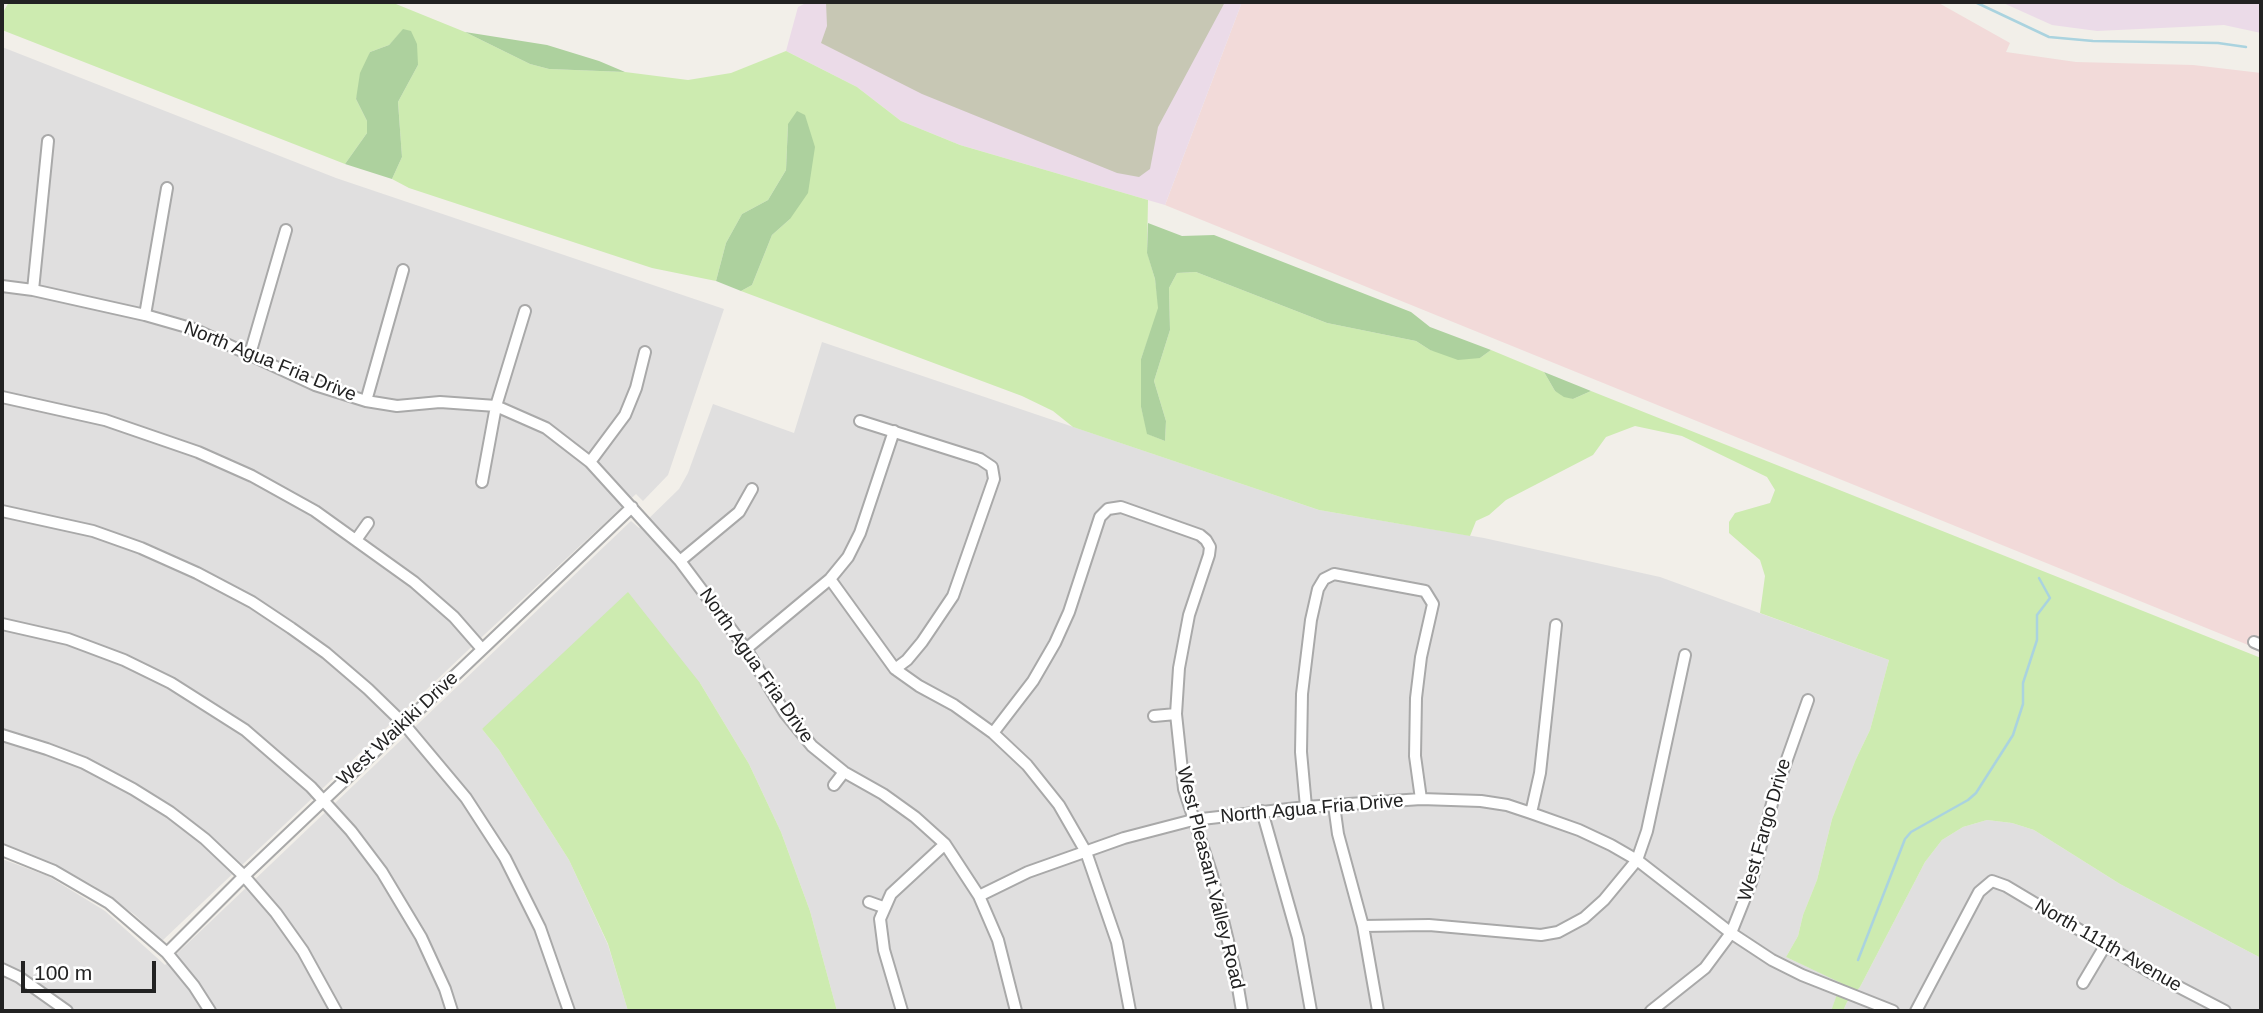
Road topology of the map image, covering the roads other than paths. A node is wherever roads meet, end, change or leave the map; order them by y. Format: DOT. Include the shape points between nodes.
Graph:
graph roads {
  1 [pos="48,141"];
  2 [pos="167,188"];
  3 [pos="286,230"];
  4 [pos="403,270"];
  5 [pos="2,286"];
  6 [pos="33,290"];
  7 [pos="525,312"];
  8 [pos="145,315"];
  9 [pos="645,352"];
  10 [pos="250,354"];
  11 [pos="2,397"];
  12 [pos="366,401"];
  13 [pos="496,406"];
  14 [pos="860,421"];
  15 [pos="894,431"];
  16 [pos="590,462"];
  17 [pos="482,482"];
  18 [pos="752,489"];
  19 [pos="632,507"];
  20 [pos="2,511"];
  21 [pos="368,523"];
  22 [pos="356,540"];
  23 [pos="680,561"];
  24 [pos="830,579"];
  25 [pos="2,624"];
  26 [pos="1556,625"];
  27 [pos="482,649"];
  28 [pos="746,649"];
  29 [pos="1685,655"];
  30 [pos="895,669"];
  31 [pos="1808,700"];
  32 [pos="1176,714"];
  33 [pos="1154,716"];
  34 [pos="404,724"];
  35 [pos="993,733"];
  36 [pos="2,735"];
  37 [pos="844,772"];
  38 [pos="834,785"];
  39 [pos="1421,799"];
  40 [pos="323,800"];
  41 [pos="1334,806"];
  42 [pos="1306,807"];
  43 [pos="1262,811"];
  44 [pos="1531,813"];
  45 [pos="1192,820"];
  46 [pos="946,844"];
  47 [pos="2,850"];
  48 [pos="1086,852"];
  49 [pos="1637,860"];
  50 [pos="244,876"];
  51 [pos="979,896"];
  52 [pos="869,902"];
  53 [pos="883,907"];
  54 [pos="1363,926"];
  55 [pos="1731,933"];
  56 [pos="2105,946"];
  57 [pos="167,953"];
  58 [pos="2,969"];
  59 [pos="2083,983"];
  60 [pos="67,1011"];
  61 [pos="210,1011"];
  62 [pos="336,1011"];
  63 [pos="452,1011"];
  64 [pos="569,1011"];
  65 [pos="902,1011"];
  66 [pos="1016,1011"];
  67 [pos="1130,1011"];
  68 [pos="1242,1011"];
  69 [pos="1311,1011"];
  70 [pos="1378,1011"];
  71 [pos="1651,1011"];
  72 [pos="1893,1011"];
  73 [pos="1916,1011"];
  74 [pos="2225,1011"];
  1 -- 6 [label="street"];
  2 -- 8 [label="street"];
  3 -- 10 [label="street"];
  4 -- 12 [label="street"];
  5 -- 6 [label="street, North Agua Fria Drive"];
  6 -- 8 [label="street, North Agua Fria Drive"];
  7 -- 13 [label="street"];
  8 -- 10 [label="street, North Agua Fria Drive" via="194,329"];
  9 -- 16 [label="street" via="625,415"];
  10 -- 12 [label="street, North Agua Fria Drive"];
  11 -- 22 [label="street" via="105,420 198,453 305,505"];
  12 -- 13 [label="street, North Agua Fria Drive" via="397,406 440,402"];
  13 -- 16 [label="street, North Agua Fria Drive" via="546,428"];
  13 -- 17 [label="street"];
  14 -- 15 [label="street"];
  15 -- 24 [label="street" via="860,533"];
  15 -- 30 [label="street" via="980,459 992,467 994,479 953,596 914,651"];
  16 -- 19 [label="street, North Agua Fria Drive"];
  18 -- 23 [label="street" via="739,512"];
  19 -- 23 [label="street, North Agua Fria Drive"];
  19 -- 27 [label="street, West Waikiki Drive"];
  20 -- 34 [label="street" via="93,531 141,548 252,602 326,653"];
  21 -- 22 [label="street"];
  22 -- 27 [label="street" via="414,582"];
  23 -- 28 [label="street, North Agua Fria Drive"];
  24 -- 28 [label="street"];
  24 -- 30 [label="street"];
  25 -- 40 [label="street" via="68,639 171,683 245,730"];
  26 -- 44 [label="street"];
  27 -- 34 [label="street, West Waikiki Drive"];
  28 -- 37 [label="street, North Agua Fria Drive" via="785,713 812,746"];
  29 -- 49 [label="street"];
  30 -- 35 [label="street"];
  31 -- 55 [label="street, West Fargo Drive"];
  32 -- 33 [label="street"];
  32 -- 35 [label="street, West Pleasant Valley Road" via="1178,668 1210,547 1200,535 1121,507 1108,509 1100,517 1055,643"];
  32 -- 45 [label="street, West Pleasant Valley Road"];
  34 -- 40 [label="street, West Waikiki Drive"];
  34 -- 64 [label="street" via="466,798 505,858 540,928"];
  35 -- 48 [label="street" via="1059,805"];
  36 -- 50 [label="street" via="84,763 133,789 187,826"];
  37 -- 38 [label="street"];
  37 -- 46 [label="street, North Agua Fria Drive" via="893,802"];
  39 -- 41 [label="street, North Agua Fria Drive"];
  39 -- 42 [label="street" via="1415,756 1416,698 1432,611 1430,597 1425,591 1334,574 1318,589 1302,694"];
  39 -- 44 [label="street, North Agua Fria Drive" via="1481,801"];
  40 -- 50 [label="street, West Waikiki Drive"];
  40 -- 63 [label="street" via="382,872 421,937"];
  41 -- 42 [label="street, North Agua Fria Drive"];
  41 -- 54 [label="street"];
  42 -- 43 [label="street, North Agua Fria Drive"];
  43 -- 45 [label="street, North Agua Fria Drive"];
  43 -- 69 [label="street" via="1298,938"];
  44 -- 49 [label="street, North Agua Fria Drive" via="1579,830"];
  45 -- 48 [label="street, North Agua Fria Drive"];
  45 -- 68 [label="street, West Pleasant Valley Road" via="1212,875"];
  46 -- 51 [label="street, North Agua Fria Drive"];
  46 -- 53 [label="street" via="904,880"];
  47 -- 57 [label="street" via="54,871 109,903"];
  48 -- 51 [label="street, North Agua Fria Drive" via="1028,872"];
  48 -- 67 [label="street" via="1117,942"];
  49 -- 54 [label="street" via="1604,900 1558,932 1519,935 1429,925"];
  49 -- 55 [label="street, North Agua Fria Drive"];
  50 -- 57 [label="street, West Waikiki Drive"];
  50 -- 62 [label="street" via="303,951"];
  51 -- 66 [label="street" via="999,940"];
  52 -- 53 [label="street"];
  53 -- 65 [label="street" via="884,950"];
  54 -- 70 [label="street"];
  55 -- 71 [label="street, West Fargo Drive" via="1705,968"];
  55 -- 72 [label="street, North Agua Fria Drive" via="1802,975"];
  56 -- 59 [label="street"];
  56 -- 73 [label="street, North 111th Avenue" via="1992,881 1979,892"];
  56 -- 74 [label="street, North 111th Avenue"];
  57 -- 61 [label="street"];
  58 -- 60 [label="street"];
}
